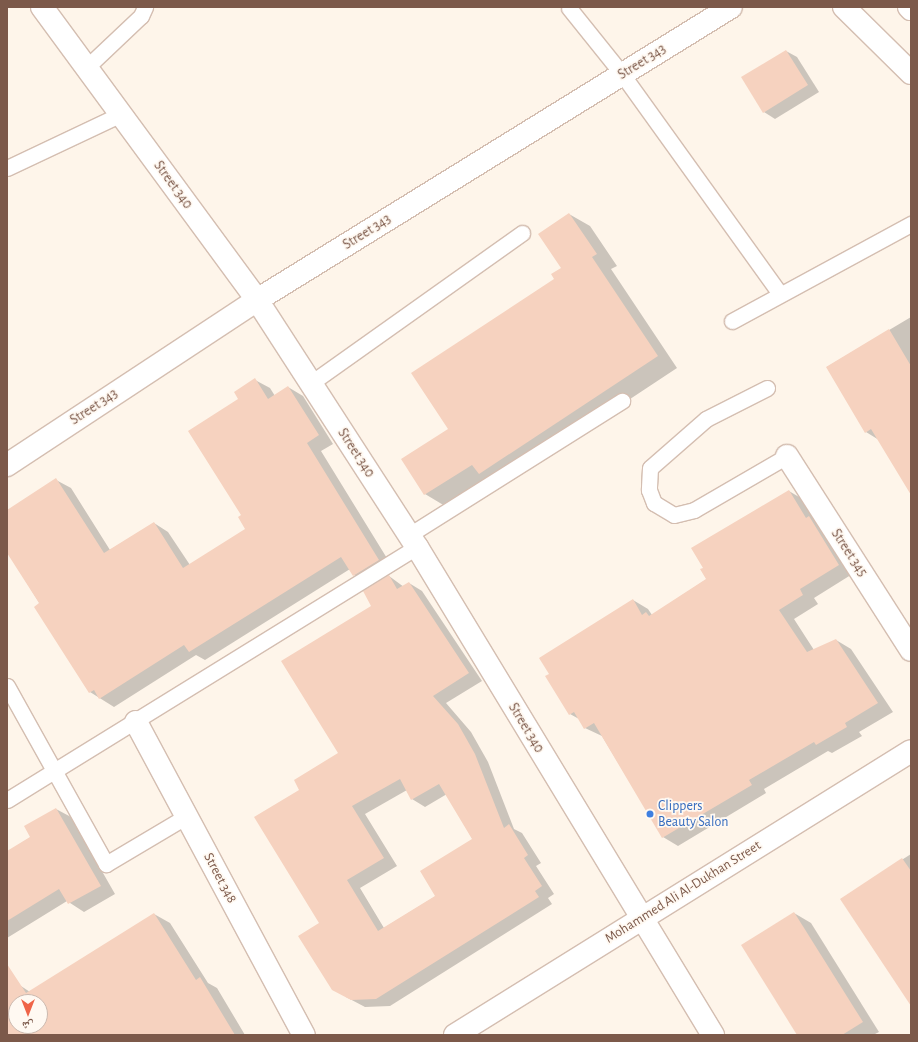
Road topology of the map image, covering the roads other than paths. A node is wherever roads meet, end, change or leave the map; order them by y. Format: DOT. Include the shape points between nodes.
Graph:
graph roads {
  1 [pos="42,7"];
  2 [pos="145,7"];
  3 [pos="731,7"];
  4 [pos="844,7"];
  5 [pos="569,8"];
  6 [pos="87,67"];
  7 [pos="911,73"];
  8 [pos="622,74"];
  9 [pos="120,114"];
  10 [pos="7,168"];
  11 [pos="911,224"];
  12 [pos="522,233"];
  13 [pos="780,294"];
  14 [pos="257,300"];
  15 [pos="732,321"];
  16 [pos="310,383"];
  17 [pos="767,388"];
  18 [pos="622,401"];
  19 [pos="787,456"];
  20 [pos="7,465"];
  21 [pos="413,541"];
  22 [pos="911,650"];
  23 [pos="7,686"];
  24 [pos="136,722"];
  25 [pos="911,751"];
  26 [pos="55,772"];
  27 [pos="7,800"];
  28 [pos="187,816"];
  29 [pos="641,918"];
  30 [pos="304,1035"];
  31 [pos="455,1035"];
  32 [pos="713,1035"];
  1 -- 6 [label="street, Street 340"];
  2 -- 6 [label="lane" via="141,16"];
  3 -- 8 [label="street, Street 343"];
  4 -- 7 [label="street"];
  5 -- 8 [label="lane"];
  6 -- 9 [label="street, Street 340"];
  8 -- 13 [label="lane"];
  8 -- 14 [label="street, Street 343"];
  9 -- 10 [label="lane"];
  9 -- 14 [label="street, Street 340"];
  11 -- 13 [label="lane"];
  12 -- 16 [label="lane"];
  13 -- 15 [label="lane"];
  14 -- 16 [label="street, Street 340"];
  14 -- 20 [label="street, Street 343"];
  16 -- 21 [label="street, Street 340"];
  17 -- 19 [label="lane" via="706,419 650,468 649,490 654,503 674,514 694,510"];
  18 -- 21 [label="lane"];
  19 -- 22 [label="street, Street 345"];
  21 -- 24 [label="lane"];
  21 -- 29 [label="street, Street 340"];
  23 -- 26 [label="lane"];
  24 -- 26 [label="lane"];
  24 -- 28 [label="street, Street 348"];
  25 -- 29 [label="street, Mohammed Ali Al-Dukhan Street"];
  26 -- 27 [label="lane"];
  26 -- 28 [label="lane" via="106,864"];
  28 -- 30 [label="street, Street 348"];
  29 -- 31 [label="street, Mohammed Ali Al-Dukhan Street"];
  29 -- 32 [label="street, Street 340"];
}
